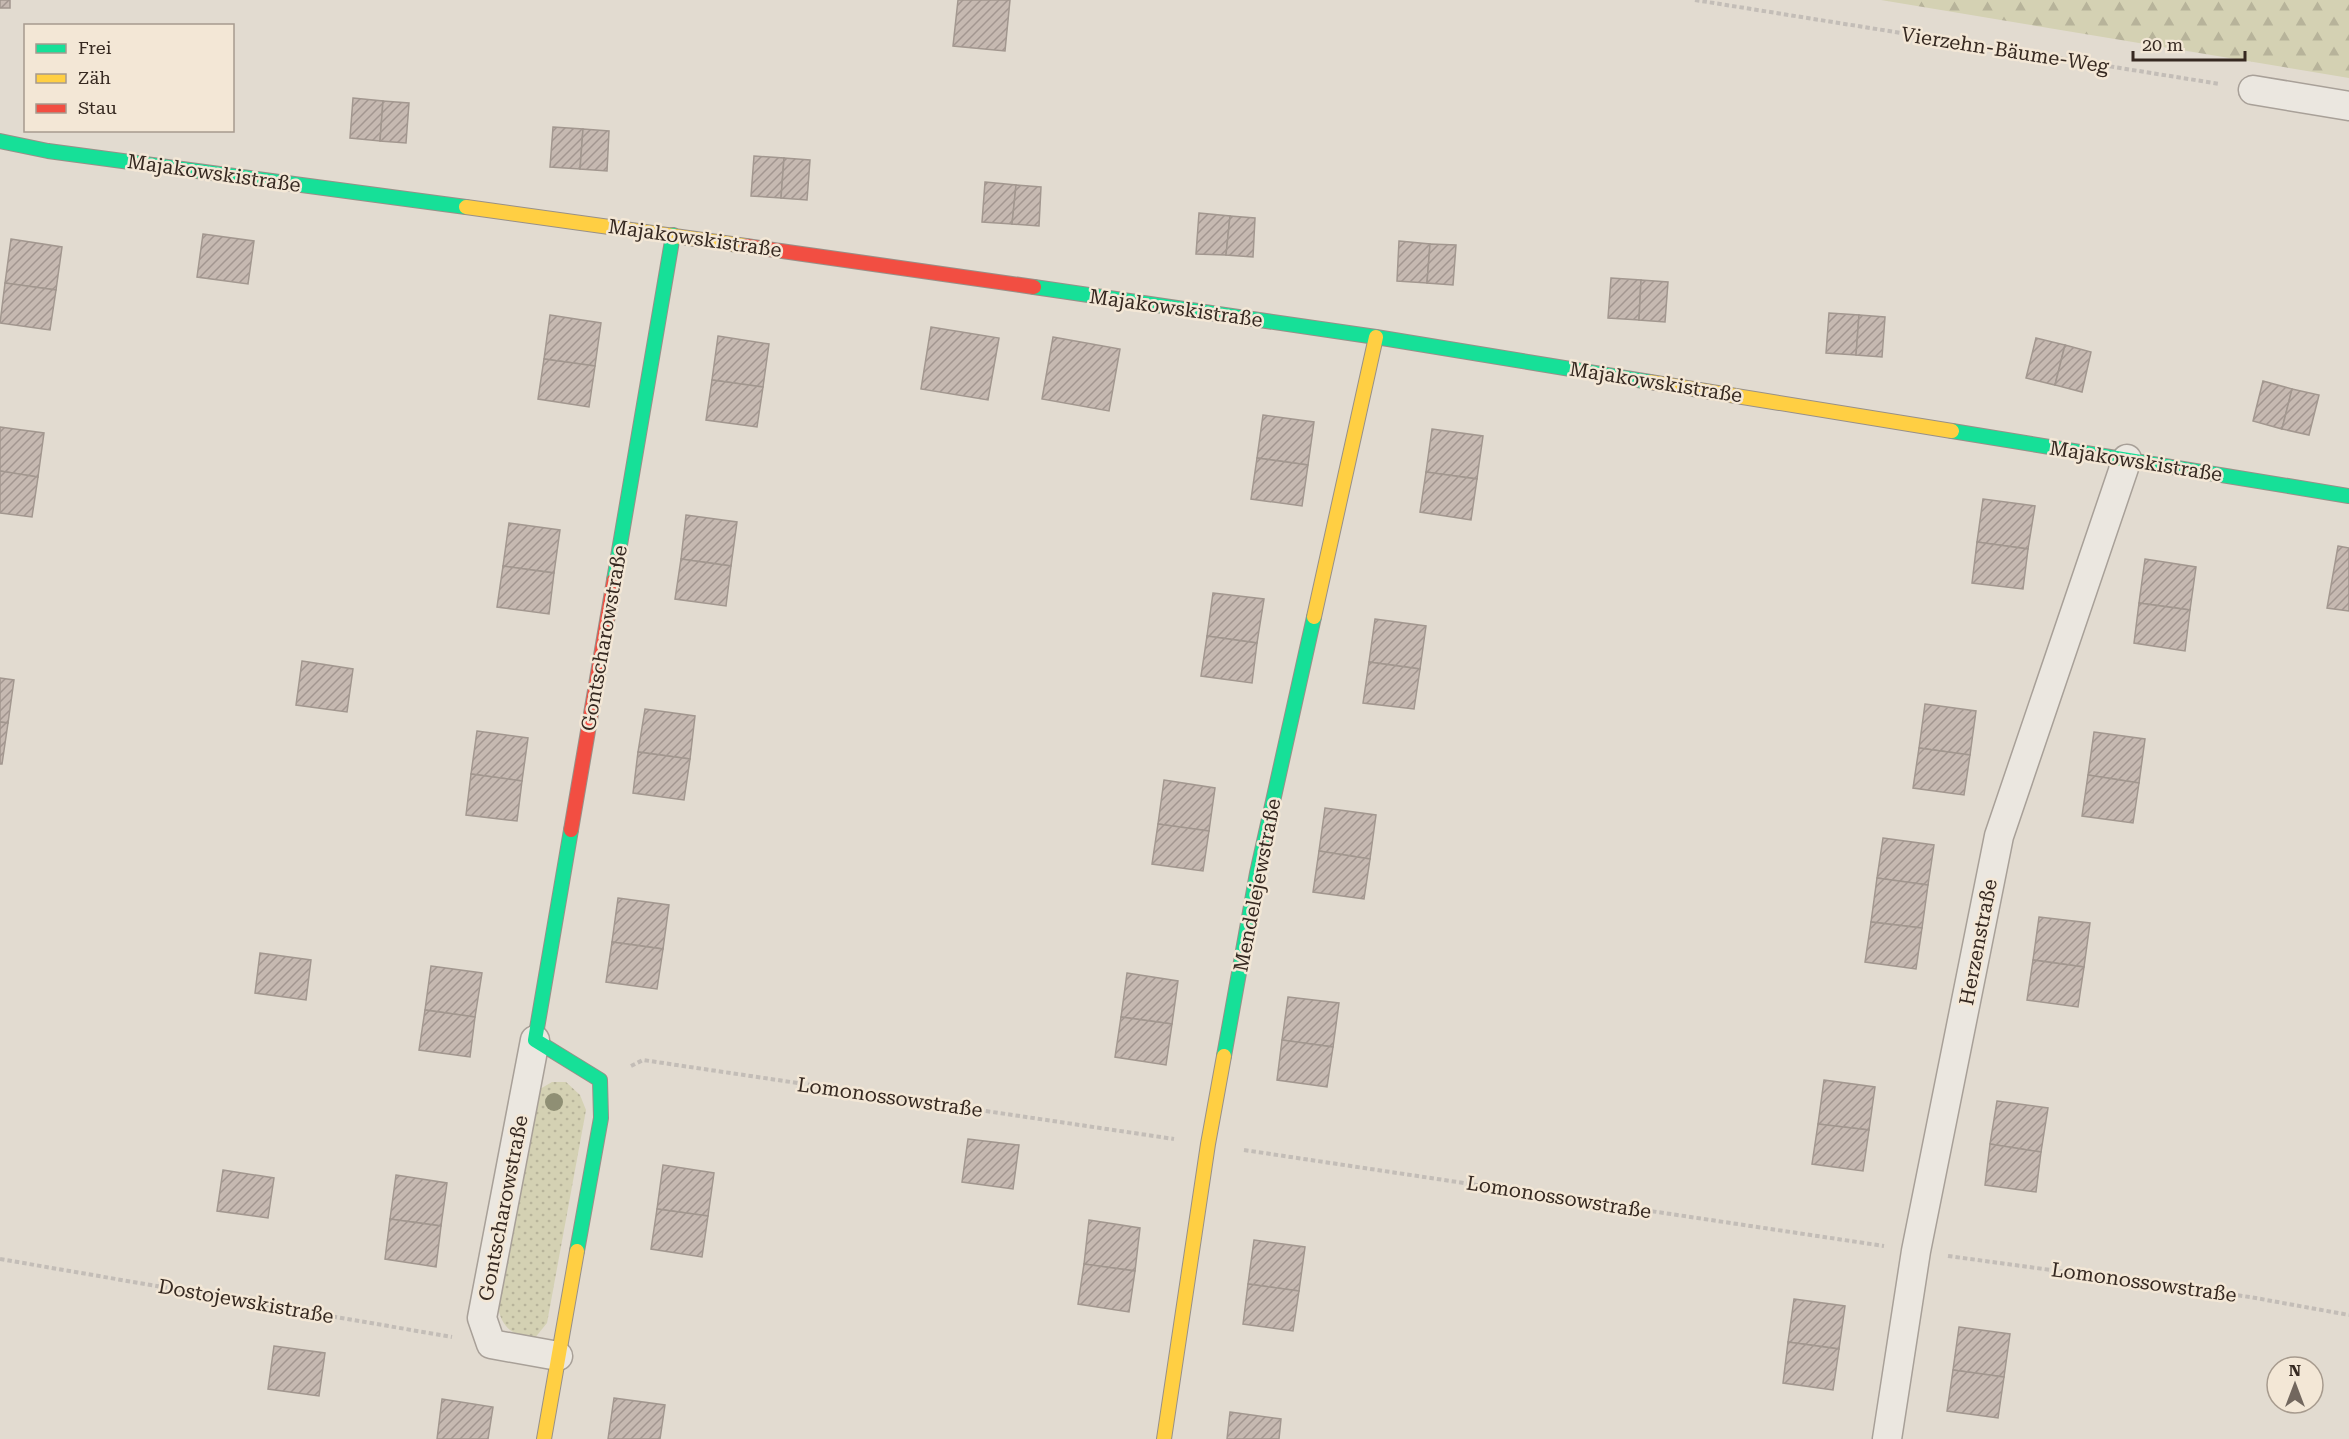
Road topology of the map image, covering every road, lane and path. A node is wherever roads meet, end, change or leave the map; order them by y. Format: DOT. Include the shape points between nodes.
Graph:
graph roads {
  1 [pos="1695,0"];
  2 [pos="2253,90"];
  3 [pos="2349,106"];
  4 [pos="0,141"];
  5 [pos="673,235"];
  6 [pos="1376,337"];
  7 [pos="2127,459"];
  8 [pos="2349,496"];
  9 [pos="535,1040"];
  10 [pos="600,1080"];
  11 [pos="1183,1140"];
  12 [pos="1237,1149"];
  13 [pos="1892,1247"];
  14 [pos="1939,1254"];
  15 [pos="0,1259"];
  16 [pos="2349,1315"];
  17 [pos="491,1344"];
  18 [pos="558,1356"];
  19 [pos="544,1439"];
  20 [pos="1164,1439"];
  21 [pos="1887,1439"];
  1 -- 2 [label="path, Vierzehn-Bäume-Weg"];
  2 -- 3 [label="street"];
  4 -- 5 [label="street, Majakowskistraße" via="60,153"];
  5 -- 6 [label="street, Majakowskistraße"];
  5 -- 9 [label="street, Gontscharowstraße"];
  6 -- 7 [label="street, Majakowskistraße"];
  6 -- 20 [label="street, Mendelejewstraße" via="1257,873 1208,1144"];
  7 -- 8 [label="street, Majakowskistraße"];
  7 -- 21 [label="street, Herzenstraße" via="1999,836 1916,1251"];
  9 -- 10 [label="street"];
  9 -- 17 [label="street, Gontscharowstraße" via="482,1318"];
  10 -- 11 [label="path, Lomonossowstraße" via="643,1060"];
  10 -- 18 [label="street" via="601,1118"];
  12 -- 13 [label="path, Lomonossowstraße"];
  14 -- 16 [label="path, Lomonossowstraße" via="2250,1297"];
  15 -- 17 [label="path, Dostojewskistraße"];
  17 -- 18 [label="street"];
  18 -- 19 [label="street"];
}
